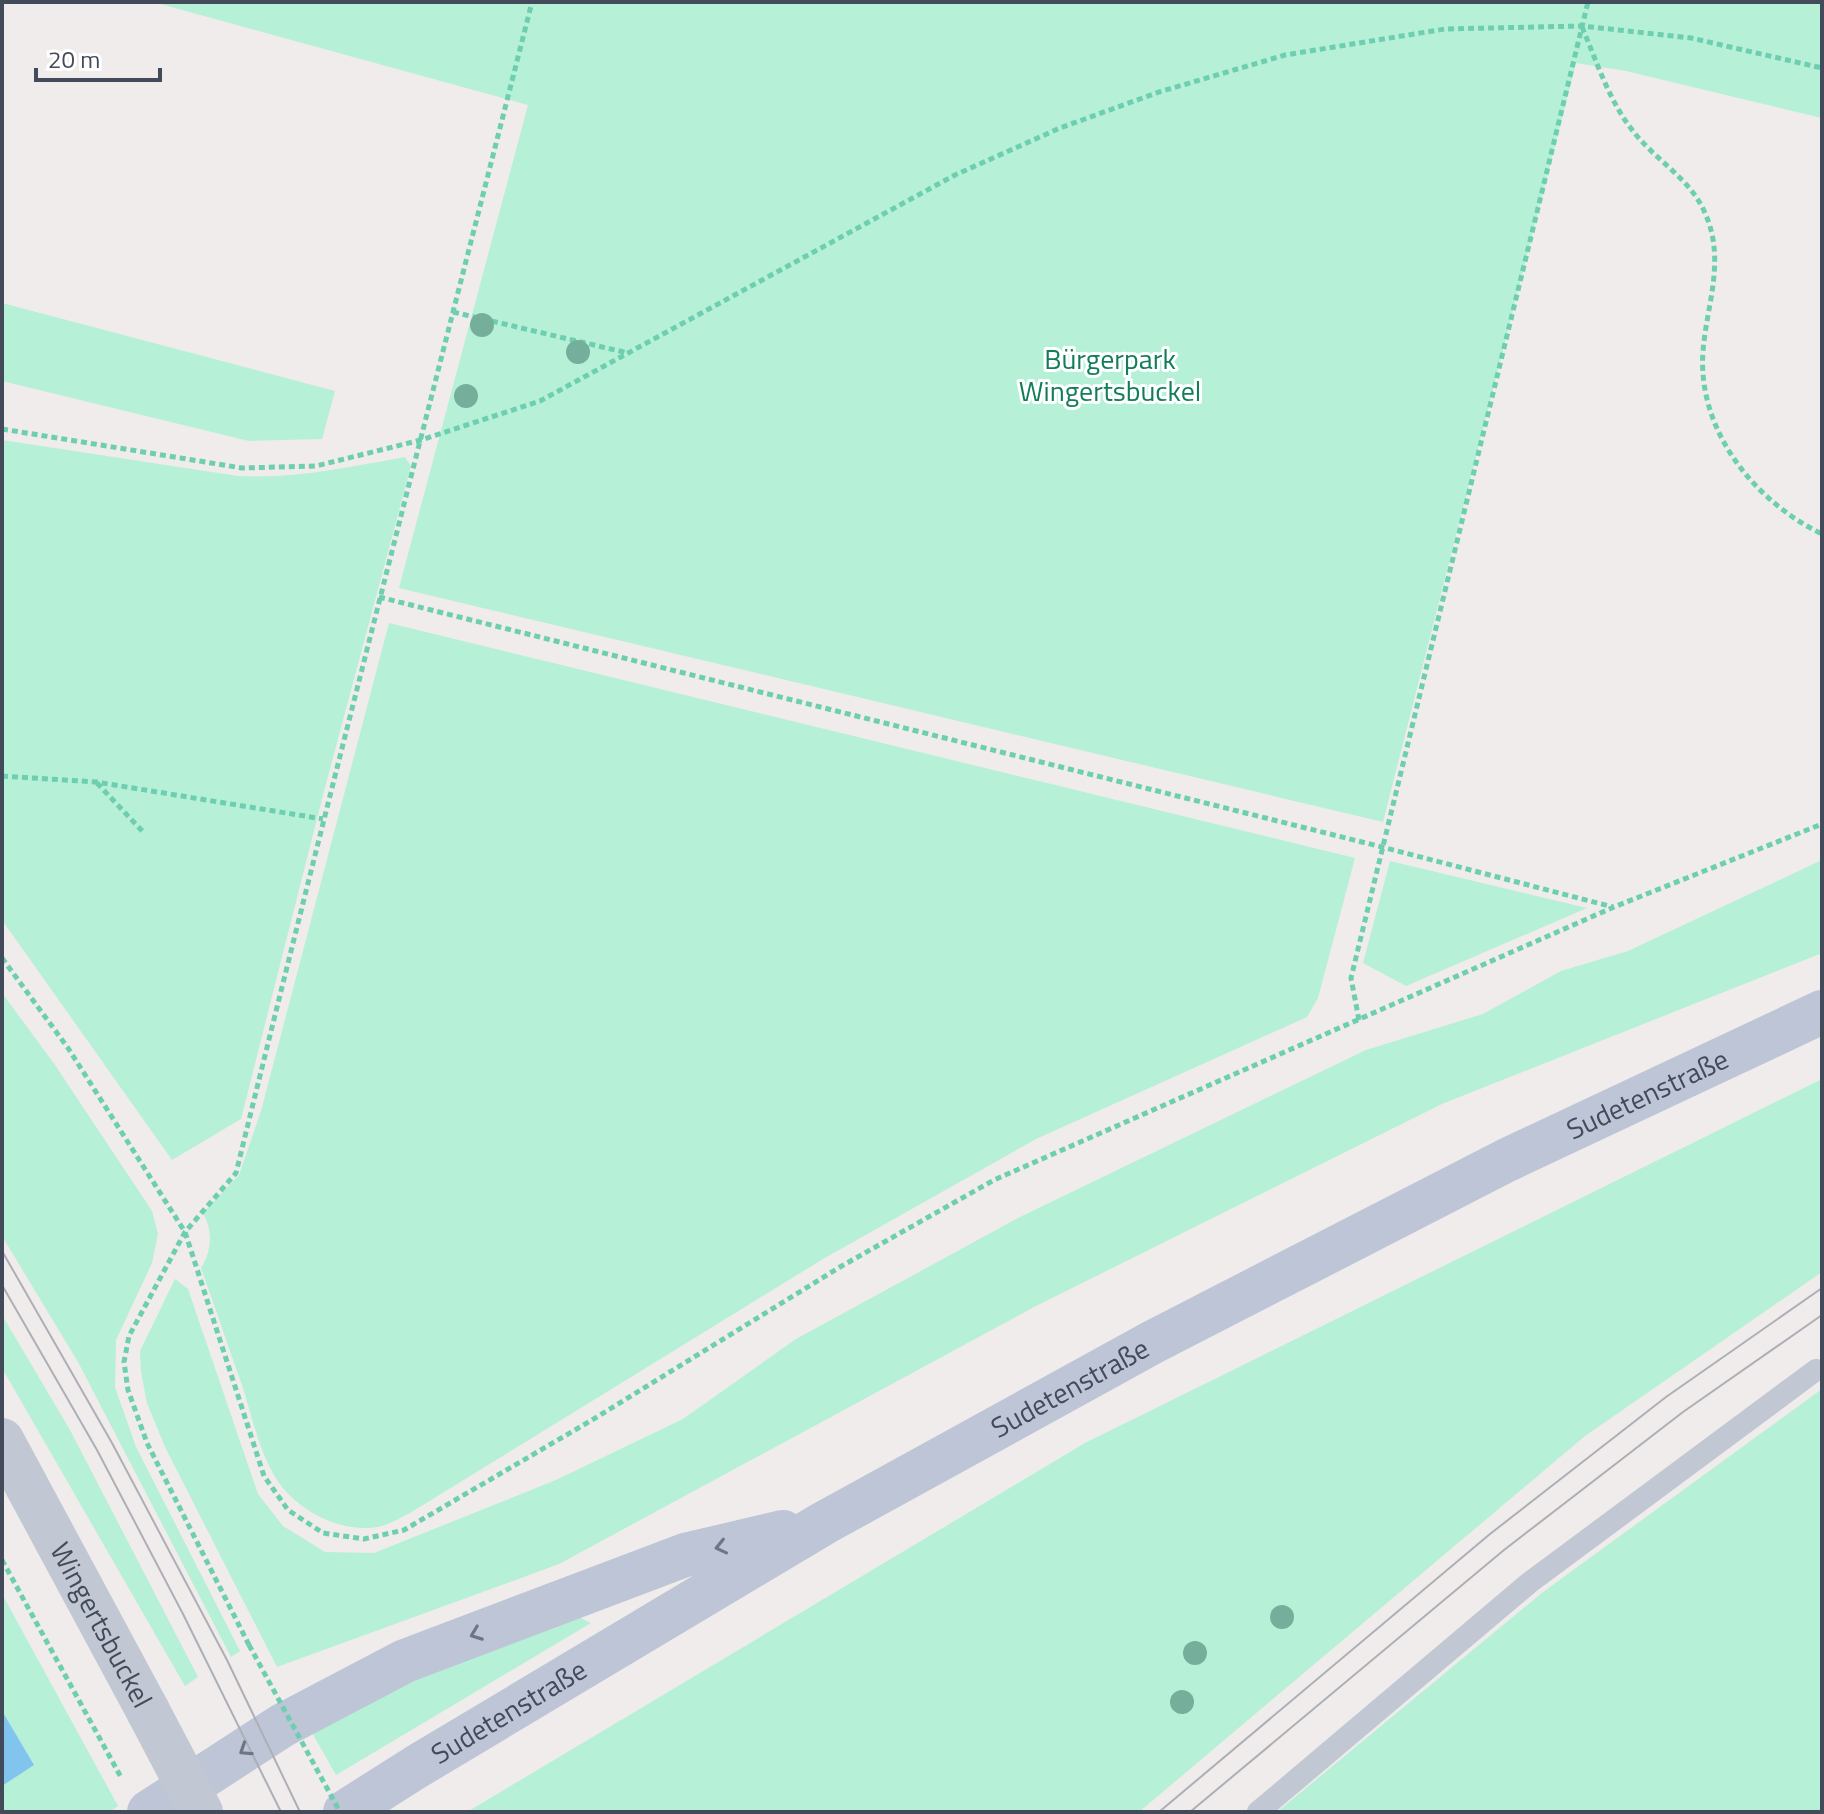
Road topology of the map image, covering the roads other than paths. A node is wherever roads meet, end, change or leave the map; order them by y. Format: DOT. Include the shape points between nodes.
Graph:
graph roads {
  1 [pos="1822,1012"];
  2 [pos="1816,1370"];
  3 [pos="2,1440"];
  4 [pos="824,1523"];
  5 [pos="149,1812"];
  6 [pos="201,1812"];
  7 [pos="342,1812"];
  8 [pos="1258,1812"];
  1 -- 4 [label="main road, Sudetenstraße" via="1507,1160 1153,1342"];
  2 -- 8 [label="lane" via="1529,1583"];
  3 -- 6 [label="street, Wingertsbuckel, bridge"];
  4 -- 5 [label="main road, one-way" via="685,1555 405,1661 283,1725"];
  4 -- 7 [label="main road, Sudetenstraße"];
}
